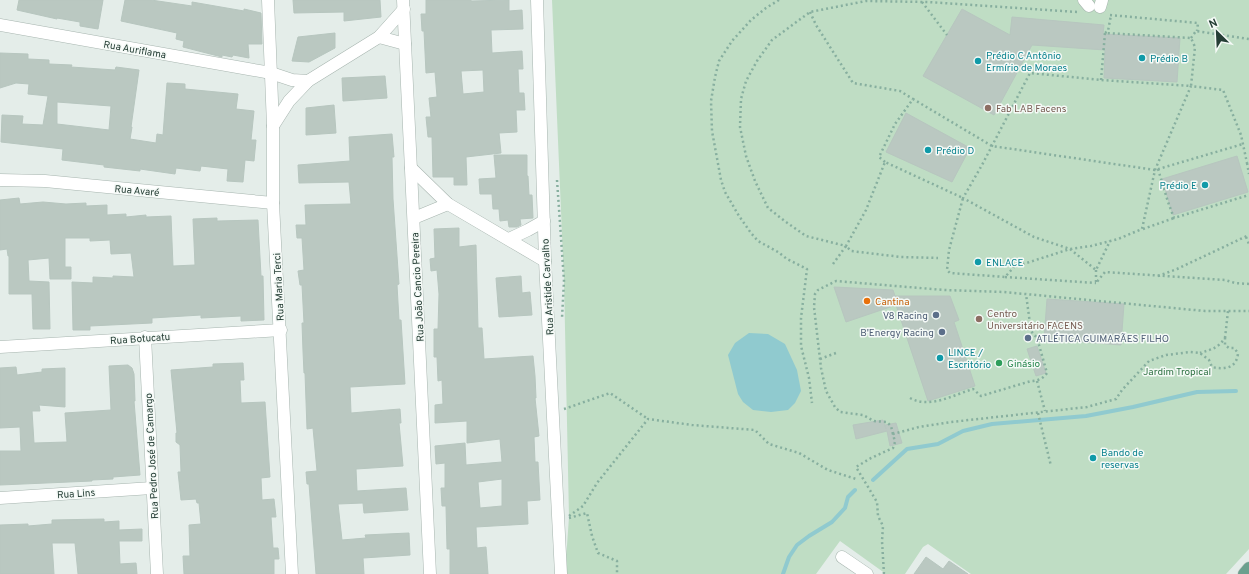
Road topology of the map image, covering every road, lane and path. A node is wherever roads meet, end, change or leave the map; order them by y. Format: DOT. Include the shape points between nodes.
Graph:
graph roads {
  1 [pos="268,0"];
  2 [pos="537,0"];
  3 [pos="779,0"];
  4 [pos="922,2"];
  5 [pos="404,4"];
  6 [pos="1093,7"];
  7 [pos="810,12"];
  8 [pos="1111,15"];
  9 [pos="0,25"];
  10 [pos="1197,31"];
  11 [pos="1105,33"];
  12 [pos="947,35"];
  13 [pos="379,37"];
  14 [pos="1191,38"];
  15 [pos="1249,39"];
  16 [pos="406,44"];
  17 [pos="271,73"];
  18 [pos="1101,80"];
  19 [pos="308,81"];
  20 [pos="1191,86"];
  21 [pos="912,99"];
  22 [pos="273,126"];
  23 [pos="1243,144"];
  24 [pos="992,146"];
  25 [pos="885,162"];
  26 [pos="1248,163"];
  27 [pos="411,168"];
  28 [pos="1156,169"];
  29 [pos="1249,174"];
  30 [pos="0,180"];
  31 [pos="1249,195"];
  32 [pos="963,198"];
  33 [pos="273,203"];
  34 [pos="448,204"];
  35 [pos="414,218"];
  36 [pos="1174,218"];
  37 [pos="544,221"];
  38 [pos="1142,229"];
  39 [pos="1248,236"];
  40 [pos="509,240"];
  41 [pos="1110,241"];
  42 [pos="1249,244"];
  43 [pos="846,246"];
  44 [pos="1070,249"];
  45 [pos="938,258"];
  46 [pos="546,261"];
  47 [pos="833,264"];
  48 [pos="1096,270"];
  49 [pos="1156,276"];
  50 [pos="1005,277"];
  51 [pos="1096,283"];
  52 [pos="1249,284"];
  53 [pos="1026,294"];
  54 [pos="1228,311"];
  55 [pos="1249,311"];
  56 [pos="281,330"];
  57 [pos="145,337"];
  58 [pos="1225,338"];
  59 [pos="0,347"];
  60 [pos="836,353"];
  61 [pos="1200,353"];
  62 [pos="820,359"];
  63 [pos="1036,381"];
  64 [pos="910,398"];
  65 [pos="812,403"];
  66 [pos="560,411"];
  67 [pos="1045,411"];
  68 [pos="1038,413"];
  69 [pos="648,419"];
  70 [pos="893,434"];
  71 [pos="1051,466"];
  72 [pos="856,479"];
  73 [pos="152,488"];
  74 [pos="0,498"];
  75 [pos="842,557"];
  76 [pos="1249,568"];
  77 [pos="157,574"];
  78 [pos="292,574"];
  79 [pos="430,574"];
  80 [pos="561,574"];
  81 [pos="617,574"];
  82 [pos="867,574"];
  83 [pos="884,574"];
  84 [pos="1244,574"];
  1 -- 17 [label="street, Rua Maria Terci"];
  2 -- 37 [label="street, Rua Aristide Carvalho"];
  3 -- 65 [label="path" via="751,20 732,41 719,61 711,101 712,131 721,180 739,216 758,241 807,269 801,318 801,346"];
  4 -- 6 [label="path"];
  4 -- 7 [label="path" via="866,1"];
  4 -- 12 [label="path"];
  5 -- 13 [label="street"];
  5 -- 16 [label="street, Rua João Cancio Pereira"];
  6 -- 8 [label="path"];
  7 -- 21 [label="path" via="853,83 900,91"];
  7 -- 43 [label="path" via="772,40 757,61 746,81 741,99 740,127 746,156 768,208 806,236"];
  8 -- 10 [label="path" via="1198,23"];
  8 -- 11 [label="path" via="1108,31"];
  9 -- 17 [label="street, Rua Auriflama"];
  10 -- 14 [label="path"];
  10 -- 15 [label="path"];
  11 -- 14 [label="path"];
  11 -- 18 [label="path"];
  13 -- 16 [label="street"];
  13 -- 19 [label="street"];
  14 -- 20 [label="path" via="1195,47"];
  16 -- 27 [label="street, Rua João Cancio Pereira"];
  17 -- 19 [label="street, Rua Auriflama" via="292,80"];
  17 -- 22 [label="street, Rua Maria Terci"];
  18 -- 20 [label="path"];
  18 -- 24 [label="path" via="1030,73"];
  19 -- 22 [label="street" via="289,101"];
  20 -- 23 [label="path" via="1224,90"];
  20 -- 28 [label="path"];
  21 -- 24 [label="path"];
  21 -- 25 [label="path" via="895,124 879,157"];
  22 -- 33 [label="street, Rua Maria Terci"];
  23 -- 26 [label="path"];
  23 -- 28 [label="path"];
  24 -- 28 [label="path"];
  24 -- 32 [label="path"];
  25 -- 32 [label="path"];
  25 -- 43 [label="path" via="866,210"];
  26 -- 29 [label="path"];
  27 -- 34 [label="street"];
  27 -- 35 [label="street, Rua João Cancio Pereira"];
  28 -- 36 [label="path"];
  28 -- 38 [label="path"];
  30 -- 33 [label="street, Rua Avaré" via="45,181"];
  31 -- 36 [label="path"];
  32 -- 44 [label="path" via="1034,237"];
  32 -- 50 [label="path" via="949,250 947,270"];
  33 -- 56 [label="street, Rua Maria Terci"];
  34 -- 35 [label="street"];
  34 -- 40 [label="street"];
  35 -- 79 [label="street, Rua João Cancio Pereira"];
  36 -- 38 [label="path"];
  37 -- 40 [label="street"];
  37 -- 46 [label="street, Rua Aristide Carvalho"];
  38 -- 41 [label="path"];
  39 -- 42 [label="path"];
  39 -- 49 [label="path"];
  40 -- 46 [label="street"];
  41 -- 44 [label="path"];
  41 -- 48 [label="path"];
  43 -- 45 [label="path" via="851,251"];
  43 -- 47 [label="path"];
  44 -- 48 [label="path"];
  44 -- 50 [label="path" via="1014,267"];
  46 -- 80 [label="street, Rua Aristide Carvalho"];
  48 -- 51 [label="path"];
  49 -- 51 [label="path" via="1105,272"];
  49 -- 52 [label="path"];
  50 -- 51 [label="path"];
  53 -- 54 [label="path"];
  53 -- 62 [label="path" via="836,281 818,290 816,294 814,307"];
  53 -- 63 [label="path" via="1031,331 1036,338 1047,373"];
  54 -- 55 [label="path"];
  54 -- 58 [label="path"];
  56 -- 57 [label="street, Rua Botucatu"];
  56 -- 78 [label="street, Rua Maria Terci"];
  57 -- 59 [label="street, Rua Botucatu"];
  57 -- 73 [label="street, Rua Pedro José de Camargo"];
  58 -- 61 [label="path" via="1212,350"];
  58 -- 61 [label="path" via="1225,345 1234,348 1238,353 1238,360 1234,365 1221,369 1212,367 1209,360"];
  60 -- 62 [label="path"];
  61 -- 67 [label="path" via="1166,355 1149,361 1116,399 1087,407"];
  62 -- 70 [label="path" via="826,390 835,407 840,412 888,422 892,426"];
  63 -- 64 [label="path" via="982,396 973,389 930,403"];
  63 -- 67 [label="path"];
  66 -- 69 [label="path" via="610,393"];
  67 -- 68 [label="path"];
  68 -- 70 [label="path" via="951,422"];
  68 -- 71 [label="path"];
  69 -- 72 [label="path" via="755,430 769,444 799,453 828,470"];
  69 -- 81 [label="path" via="597,483 583,506 566,519 587,513 598,553 617,561"];
  70 -- 83 [label="path" via="893,448 856,467 877,502 878,516 883,526"];
  73 -- 74 [label="street, Rua Lins"];
  73 -- 77 [label="street, Rua Pedro José de Camargo"];
  75 -- 82 [label="street"];
  76 -- 84 [label="main road"];
}
